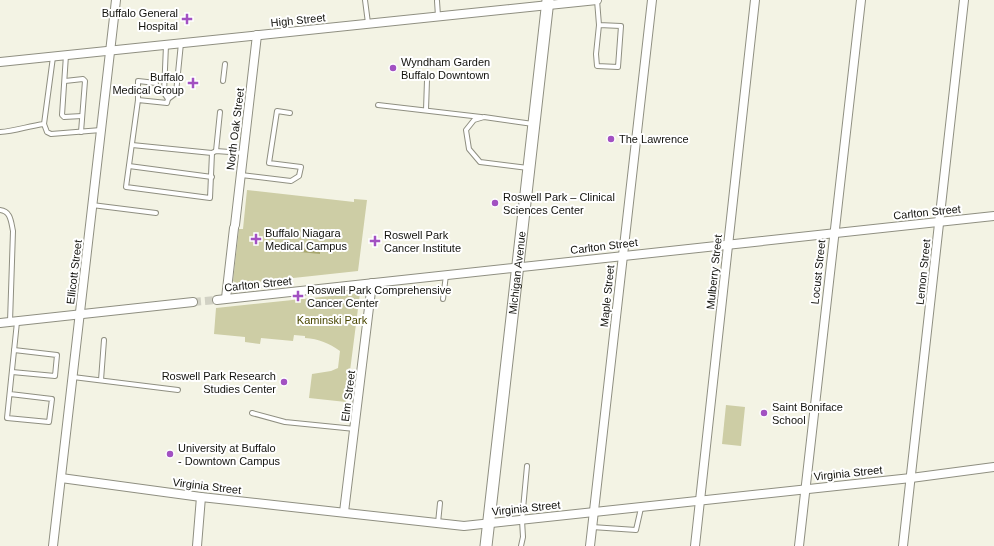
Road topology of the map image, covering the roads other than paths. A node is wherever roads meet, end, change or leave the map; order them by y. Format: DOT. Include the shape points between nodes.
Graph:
graph roads {
  1 [pos="116,0"];
  2 [pos="365,0"];
  3 [pos="597,0"];
  4 [pos="652,0"];
  5 [pos="755,0"];
  6 [pos="860,0"];
  7 [pos="964,0"];
  8 [pos="437,1"];
  9 [pos="548,3"];
  10 [pos="438,17"];
  11 [pos="368,24"];
  12 [pos="599,25"];
  13 [pos="256,35"];
  14 [pos="181,43"];
  15 [pos="166,45"];
  16 [pos="110,51"];
  17 [pos="66,55"];
  18 [pos="53,57"];
  19 [pos="0,62"];
  20 [pos="225,64"];
  21 [pos="427,80"];
  22 [pos="65,81"];
  23 [pos="223,81"];
  24 [pos="156,83"];
  25 [pos="168,99"];
  26 [pos="138,100"];
  27 [pos="378,105"];
  28 [pos="426,110"];
  29 [pos="220,112"];
  30 [pos="290,113"];
  31 [pos="82,116"];
  32 [pos="484,118"];
  33 [pos="44,124"];
  34 [pos="534,124"];
  35 [pos="101,130"];
  36 [pos="0,132"];
  37 [pos="81,132"];
  38 [pos="132,145"];
  39 [pos="214,152"];
  40 [pos="243,153"];
  41 [pos="129,166"];
  42 [pos="529,168"];
  43 [pos="241,175"];
  44 [pos="212,176"];
  45 [pos="92,205"];
  46 [pos="0,210"];
  47 [pos="156,213"];
  48 [pos="994,216"];
  49 [pos="939,222"];
  50 [pos="834,233"];
  51 [pos="728,244"];
  52 [pos="623,255"];
  53 [pos="518,267"];
  54 [pos="446,275"];
  55 [pos="372,283"];
  56 [pos="226,298"];
  57 [pos="443,299"];
  58 [pos="217,300"];
  59 [pos="193,302"];
  60 [pos="80,314"];
  61 [pos="14,322"];
  62 [pos="0,323"];
  63 [pos="104,340"];
  64 [pos="14,350"];
  65 [pos="12,372"];
  66 [pos="73,377"];
  67 [pos="101,380"];
  68 [pos="178,390"];
  69 [pos="10,394"];
  70 [pos="252,413"];
  71 [pos="355,429"];
  72 [pos="527,466"];
  73 [pos="994,467"];
  74 [pos="61,478"];
  75 [pos="911,478"];
  76 [pos="806,488"];
  77 [pos="201,497"];
  78 [pos="700,500"];
  79 [pos="440,503"];
  80 [pos="641,507"];
  81 [pos="344,512"];
  82 [pos="594,512"];
  83 [pos="522,520"];
  84 [pos="438,523"];
  85 [pos="489,524"];
  86 [pos="592,527"];
  87 [pos="53,546"];
  88 [pos="197,546"];
  89 [pos="486,546"];
  90 [pos="521,546"];
  91 [pos="590,546"];
  92 [pos="694,546"];
  93 [pos="799,546"];
  94 [pos="903,546"];
  1 -- 16 [label="street, Ellicott Street"];
  2 -- 11 [label="lane"];
  3 -- 9 [label="street, High Street"];
  3 -- 12 [label="lane"];
  4 -- 52 [label="street, Maple Street"];
  5 -- 51 [label="street, Mulberry Street"];
  6 -- 50 [label="street, Locust Street"];
  7 -- 49 [label="street, Lemon Street"];
  8 -- 10 [label="lane"];
  9 -- 10 [label="street, High Street"];
  9 -- 34 [label="street, Michigan Avenue"];
  10 -- 11 [label="street, High Street"];
  11 -- 13 [label="street, High Street"];
  12 -- 12 [label="lane" via="597,66 618,67 621,26"];
  13 -- 14 [label="street, High Street"];
  13 -- 40 [label="street, North Oak Street"];
  14 -- 15 [label="street, High Street"];
  14 -- 25 [label="lane" via="176,93"];
  15 -- 16 [label="street, High Street"];
  15 -- 25 [label="lane" via="164,94"];
  16 -- 17 [label="street, High Street"];
  16 -- 35 [label="street, Ellicott Street"];
  17 -- 18 [label="street, High Street"];
  17 -- 22 [label="lane"];
  18 -- 19 [label="street, High Street"];
  18 -- 33 [label="lane"];
  20 -- 23 [label="lane"];
  21 -- 28 [label="lane"];
  22 -- 31 [label="lane" via="62,115"];
  22 -- 31 [label="lane" via="83,79 85,82"];
  24 -- 26 [label="lane" via="138,81"];
  25 -- 26 [label="lane" via="167,103"];
  26 -- 38 [label="lane"];
  27 -- 28 [label="lane"];
  28 -- 32 [label="lane"];
  29 -- 39 [label="lane"];
  30 -- 43 [label="lane" via="277,111 269,163 301,167 299,176 291,181"];
  31 -- 37 [label="lane"];
  32 -- 34 [label="lane"];
  32 -- 42 [label="lane" via="474,120 466,130 469,148 480,162"];
  33 -- 36 [label="lane" via="26,126 18,131"];
  33 -- 37 [label="lane" via="47,132 52,134"];
  34 -- 42 [label="street, Michigan Avenue"];
  35 -- 37 [label="lane"];
  35 -- 45 [label="street, Ellicott Street"];
  38 -- 39 [label="lane"];
  38 -- 41 [label="lane"];
  39 -- 40 [label="lane"];
  39 -- 44 [label="lane"];
  40 -- 43 [label="street, North Oak Street"];
  41 -- 44 [label="lane"];
  41 -- 44 [label="lane" via="126,187 210,198"];
  42 -- 53 [label="street, Michigan Avenue"];
  43 -- 56 [label="street, North Oak Street"];
  45 -- 47 [label="lane"];
  45 -- 60 [label="street, Ellicott Street"];
  46 -- 61 [label="lane" via="4,210 10,216 13,231"];
  48 -- 49 [label="street, Carlton Street"];
  49 -- 50 [label="street, Carlton Street"];
  49 -- 75 [label="street, Lemon Street"];
  50 -- 51 [label="street, Carlton Street"];
  50 -- 76 [label="street, Locust Street"];
  51 -- 52 [label="street, Carlton Street"];
  51 -- 78 [label="street, Mulberry Street"];
  52 -- 53 [label="street, Carlton Street"];
  52 -- 82 [label="street, Maple Street"];
  53 -- 54 [label="street, Carlton Street"];
  53 -- 85 [label="street, Michigan Avenue"];
  54 -- 55 [label="street, Carlton Street"];
  54 -- 57 [label="lane"];
  55 -- 56 [label="street, Carlton Street"];
  55 -- 71 [label="street, Elm Street"];
  56 -- 58 [label="street, Carlton Street"];
  59 -- 60 [label="street"];
  60 -- 61 [label="street"];
  60 -- 66 [label="street, Ellicott Street"];
  61 -- 62 [label="street"];
  61 -- 64 [label="lane"];
  63 -- 67 [label="lane"];
  64 -- 65 [label="lane"];
  64 -- 65 [label="lane" via="57,355 55,376"];
  65 -- 69 [label="lane"];
  66 -- 67 [label="lane"];
  66 -- 74 [label="street, Ellicott Street"];
  67 -- 68 [label="lane"];
  69 -- 69 [label="lane" via="7,418 49,422 52,399"];
  70 -- 71 [label="lane" via="285,422"];
  71 -- 81 [label="street, Elm Street"];
  72 -- 83 [label="lane"];
  73 -- 75 [label="street, Virginia Street"];
  74 -- 77 [label="street, Virginia Street"];
  74 -- 87 [label="street, Ellicott Street"];
  75 -- 76 [label="street, Virginia Street"];
  75 -- 94 [label="street, Lemon Street"];
  76 -- 78 [label="street, Virginia Street"];
  76 -- 93 [label="street, Locust Street"];
  77 -- 81 [label="street, Virginia Street"];
  77 -- 88 [label="street"];
  78 -- 80 [label="street, Virginia Street"];
  78 -- 92 [label="street, Mulberry Street"];
  79 -- 84 [label="lane"];
  80 -- 82 [label="street, Virginia Street"];
  80 -- 86 [label="lane" via="636,530"];
  81 -- 84 [label="street, Virginia Street"];
  82 -- 83 [label="street, Virginia Street"];
  82 -- 86 [label="street, Maple Street"];
  83 -- 85 [label="street, Virginia Street"];
  83 -- 90 [label="lane" via="524,537"];
  84 -- 85 [label="street, Virginia Street" via="464,526"];
  85 -- 89 [label="street, Michigan Avenue"];
  86 -- 91 [label="street, Maple Street"];
}
